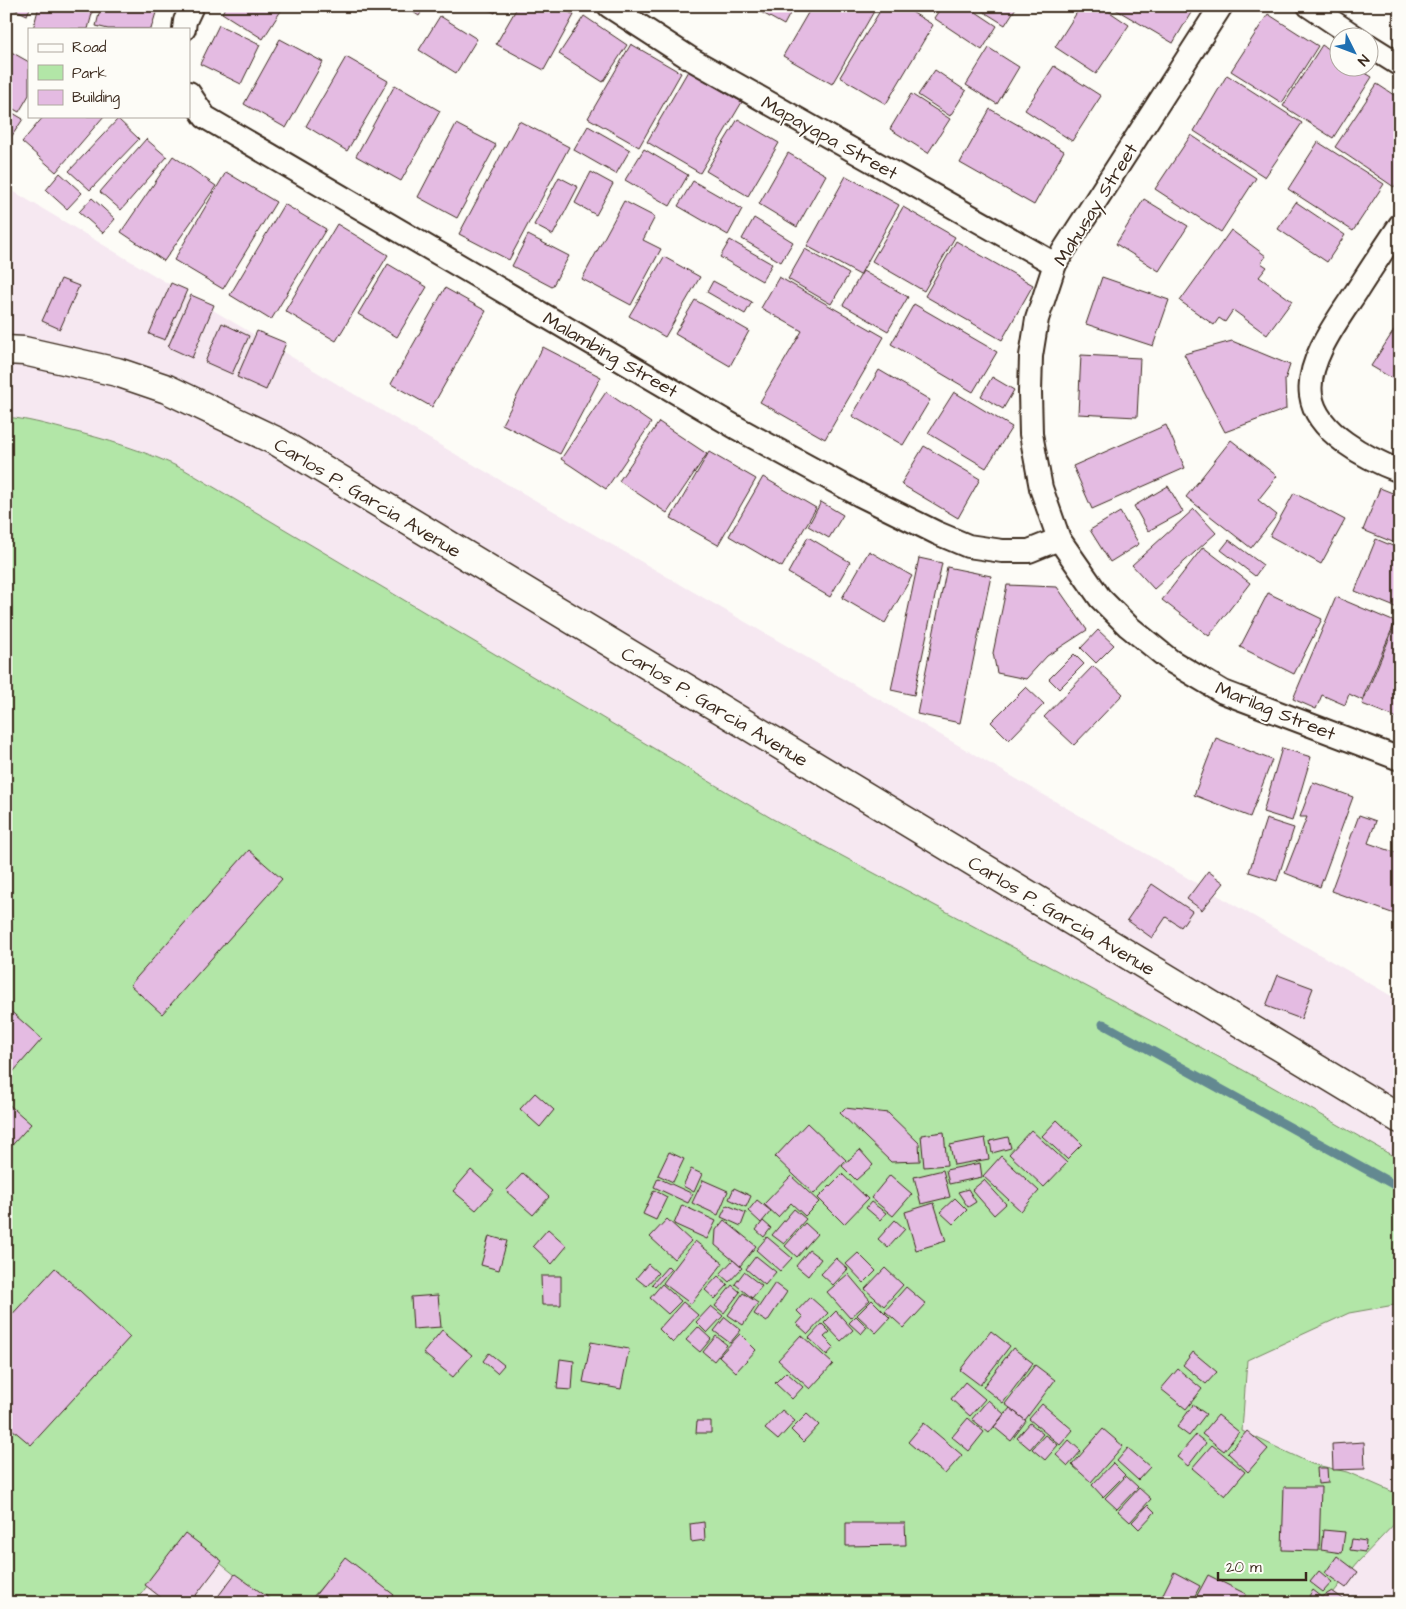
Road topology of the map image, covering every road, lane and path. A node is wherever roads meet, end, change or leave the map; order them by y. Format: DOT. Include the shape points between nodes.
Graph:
graph roads {
  1 [pos="192,6"];
  2 [pos="608,6"];
  3 [pos="1221,6"];
  4 [pos="1309,6"];
  5 [pos="184,28"];
  6 [pos="1342,28"];
  7 [pos="1378,51"];
  8 [pos="1400,65"];
  9 [pos="190,94"];
  10 [pos="1400,225"];
  11 [pos="1055,264"];
  12 [pos="6,350"];
  13 [pos="1400,471"];
  14 [pos="1059,539"];
  15 [pos="1400,759"];
  16 [pos="1400,1119"];
  1 -- 5 [label="street"];
  2 -- 11 [label="street, Mapayapa Street" via="691,59"];
  3 -- 11 [label="street, Mahusay Street"];
  4 -- 6 [label="street"];
  7 -- 8 [label="street"];
  9 -- 14 [label="street, Malambing Street" via="205,117 737,428 860,495 968,546 1029,551"];
  10 -- 13 [label="street" via="1320,351 1312,372 1310,395 1316,414 1330,431 1348,445"];
  11 -- 14 [label="street, Mahusay Street" via="1037,319 1030,392 1031,434 1041,488"];
  12 -- 16 [label="main road, Carlos P. Garcia Avenue" via="24,351 107,370 167,389 278,442"];
  14 -- 15 [label="street, Marilag Street" via="1100,598 1128,626 1172,661 1223,692"];
}
